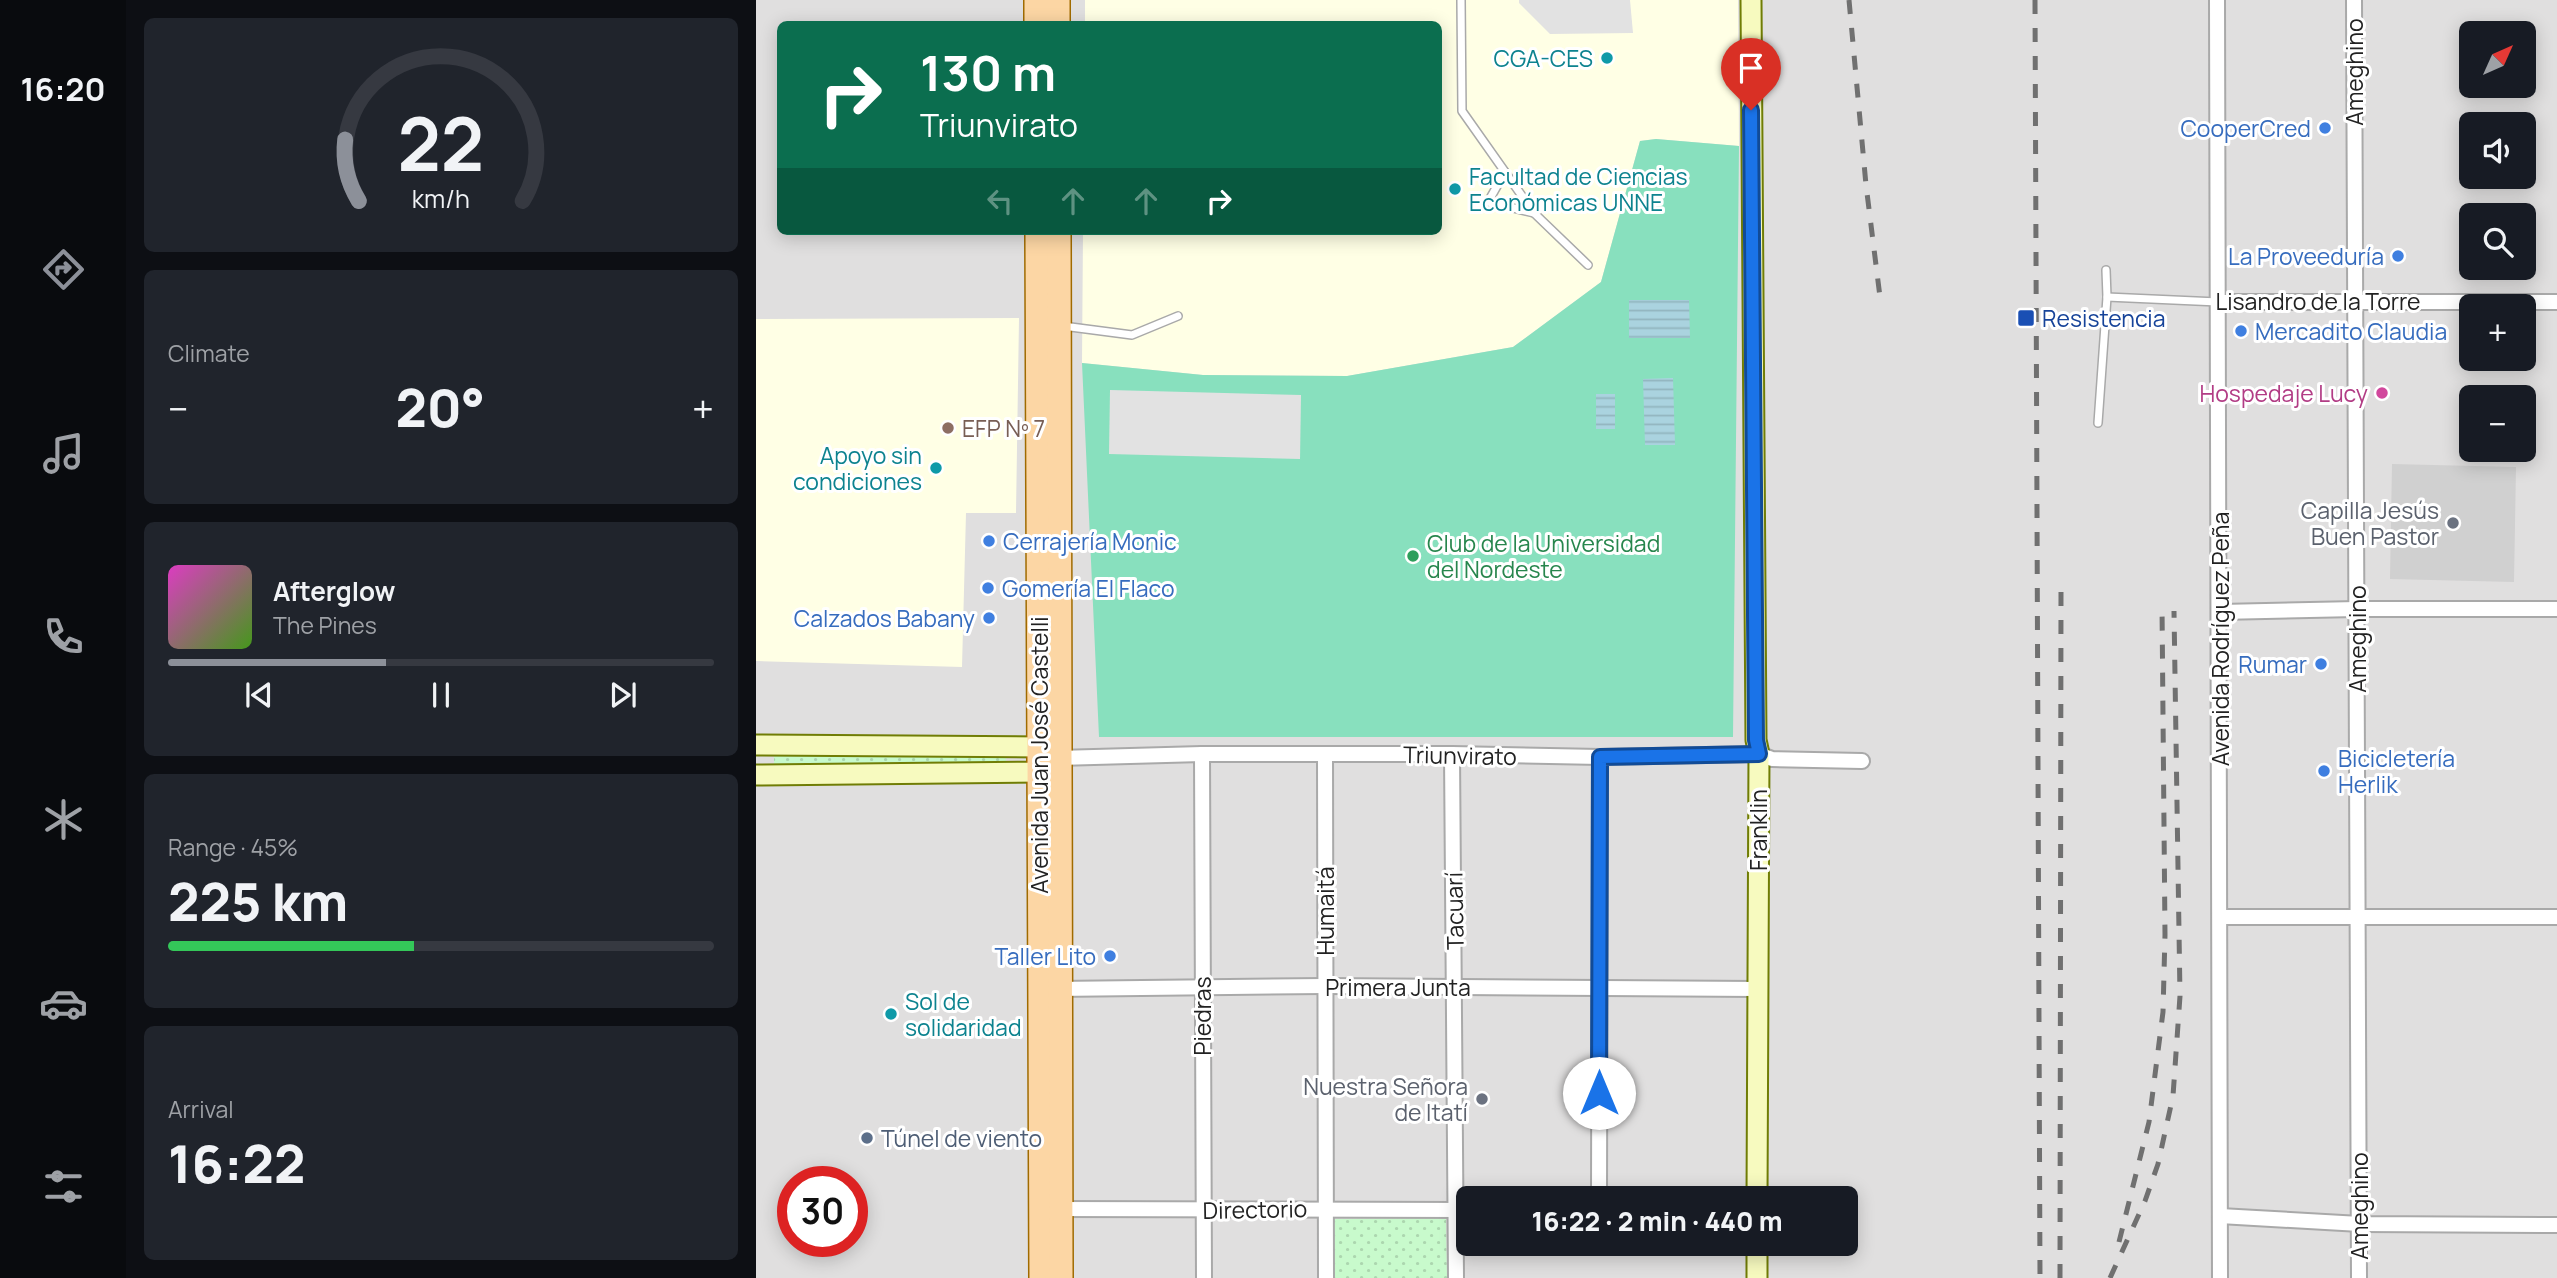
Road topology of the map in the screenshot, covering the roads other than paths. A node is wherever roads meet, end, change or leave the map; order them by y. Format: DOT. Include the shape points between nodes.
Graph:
graph roads {
  1 [pos="1036,0"];
  2 [pos="1058,0"];
  3 [pos="1461,0"];
  4 [pos="1751,0"];
  5 [pos="2217,0"];
  6 [pos="2354,0"];
  7 [pos="1036,21"];
  8 [pos="1058,21"];
  9 [pos="1506,172"];
  10 [pos="1534,213"];
  11 [pos="1037,235"];
  12 [pos="1059,235"];
  13 [pos="1588,265"];
  14 [pos="2106,270"];
  15 [pos="2106,297"];
  16 [pos="2218,302"];
  17 [pos="2354,302"];
  18 [pos="2557,302"];
  19 [pos="1178,316"];
  20 [pos="1059,326"];
  21 [pos="2098,423"];
  22 [pos="2357,609"];
  23 [pos="2557,609"];
  24 [pos="2220,612"];
  25 [pos="756,745"];
  26 [pos="1049,752"];
  27 [pos="1202,754"];
  28 [pos="1325,754"];
  29 [pos="1452,754"];
  30 [pos="1759,754"];
  31 [pos="1600,757"];
  32 [pos="1862,761"];
  33 [pos="1040,772"];
  34 [pos="756,775"];
  35 [pos="2358,916"];
  36 [pos="2220,917"];
  37 [pos="2557,917"];
  38 [pos="1325,986"];
  39 [pos="1455,988"];
  40 [pos="1600,988"];
  41 [pos="1049,989"];
  42 [pos="1202,989"];
  43 [pos="1758,989"];
  44 [pos="1461,1186"];
  45 [pos="1599,1186"];
  46 [pos="1757,1186"];
  47 [pos="1324,1208"];
  48 [pos="1051,1209"];
  49 [pos="1202,1209"];
  50 [pos="1456,1210"];
  51 [pos="2220,1216"];
  52 [pos="2360,1224"];
  53 [pos="2557,1225"];
  54 [pos="1458,1256"];
  55 [pos="1757,1256"];
  56 [pos="1041,1278"];
  57 [pos="1061,1278"];
  58 [pos="1204,1278"];
  59 [pos="1326,1278"];
  60 [pos="1456,1278"];
  61 [pos="1757,1278"];
  62 [pos="2220,1278"];
  63 [pos="2359,1278"];
  1 -- 7 [label="main road"];
  2 -- 8 [label="main road"];
  3 -- 9 [label="lane" via="1462,111"];
  4 -- 30 [label="street, Franklin"];
  5 -- 16 [label="street, Avenida Rodríguez Peña"];
  6 -- 17 [label="street, Ameghino"];
  9 -- 10 [label="lane"];
  9 -- 10 [label="lane" via="1488,202"];
  10 -- 13 [label="lane"];
  11 -- 26 [label="main road, Avenida Juan José Castelli"];
  12 -- 20 [label="main road, Avenida Juan José Castelli"];
  14 -- 15 [label="lane"];
  15 -- 16 [label="lane, Lisandro de la Torre"];
  15 -- 21 [label="lane"];
  16 -- 17 [label="street, Lisandro de la Torre"];
  16 -- 24 [label="street, Avenida Rodríguez Peña"];
  17 -- 18 [label="street, Lisandro de la Torre"];
  17 -- 22 [label="street, Ameghino"];
  19 -- 20 [label="lane" via="1132,335"];
  20 -- 26 [label="main road, Avenida Juan José Castelli"];
  22 -- 23 [label="street"];
  22 -- 24 [label="street"];
  22 -- 35 [label="street, Ameghino"];
  24 -- 36 [label="street, Avenida Rodríguez Peña"];
  25 -- 26 [label="street"];
  26 -- 27 [label="street, Triunvirato"];
  26 -- 33 [label="main road, Avenida Juan José Castelli"];
  26 -- 41 [label="main road, Avenida Juan José Castelli"];
  27 -- 28 [label="street, Triunvirato"];
  27 -- 42 [label="street, Piedras"];
  28 -- 29 [label="street, Triunvirato"];
  28 -- 38 [label="street, Humaitá"];
  29 -- 31 [label="street, Triunvirato"];
  29 -- 39 [label="street, Tacuarí"];
  30 -- 31 [label="street, Triunvirato"];
  30 -- 32 [label="street, Triunvirato" via="1772,759"];
  30 -- 43 [label="street, Franklin"];
  31 -- 40 [label="street"];
  33 -- 34 [label="street"];
  33 -- 41 [label="main road, Avenida Juan José Castelli"];
  35 -- 36 [label="street"];
  35 -- 37 [label="street"];
  35 -- 52 [label="street, Ameghino"];
  36 -- 51 [label="street, Avenida Rodríguez Peña"];
  38 -- 39 [label="street, Primera Junta"];
  38 -- 42 [label="street, Primera Junta"];
  38 -- 47 [label="street, Humaitá"];
  39 -- 40 [label="street, Primera Junta"];
  39 -- 44 [label="street, Tacuarí"];
  40 -- 43 [label="street, Primera Junta"];
  40 -- 45 [label="street"];
  41 -- 42 [label="street, Primera Junta"];
  41 -- 48 [label="main road, Avenida Juan José Castelli"];
  42 -- 49 [label="street, Piedras"];
  43 -- 46 [label="street, Franklin"];
  47 -- 49 [label="street, Directorio"];
  47 -- 50 [label="street, Directorio"];
  47 -- 59 [label="street, Humaitá"];
  48 -- 49 [label="street, Directorio"];
  48 -- 56 [label="main road, Avenida Juan José Castelli"];
  48 -- 57 [label="main road, Avenida Juan José Castelli"];
  49 -- 58 [label="street, Piedras"];
  51 -- 52 [label="street"];
  51 -- 62 [label="street, Avenida Rodríguez Peña"];
  52 -- 53 [label="street"];
  52 -- 63 [label="street, Ameghino"];
  54 -- 60 [label="street, Tacuarí"];
  55 -- 61 [label="street"];
}
